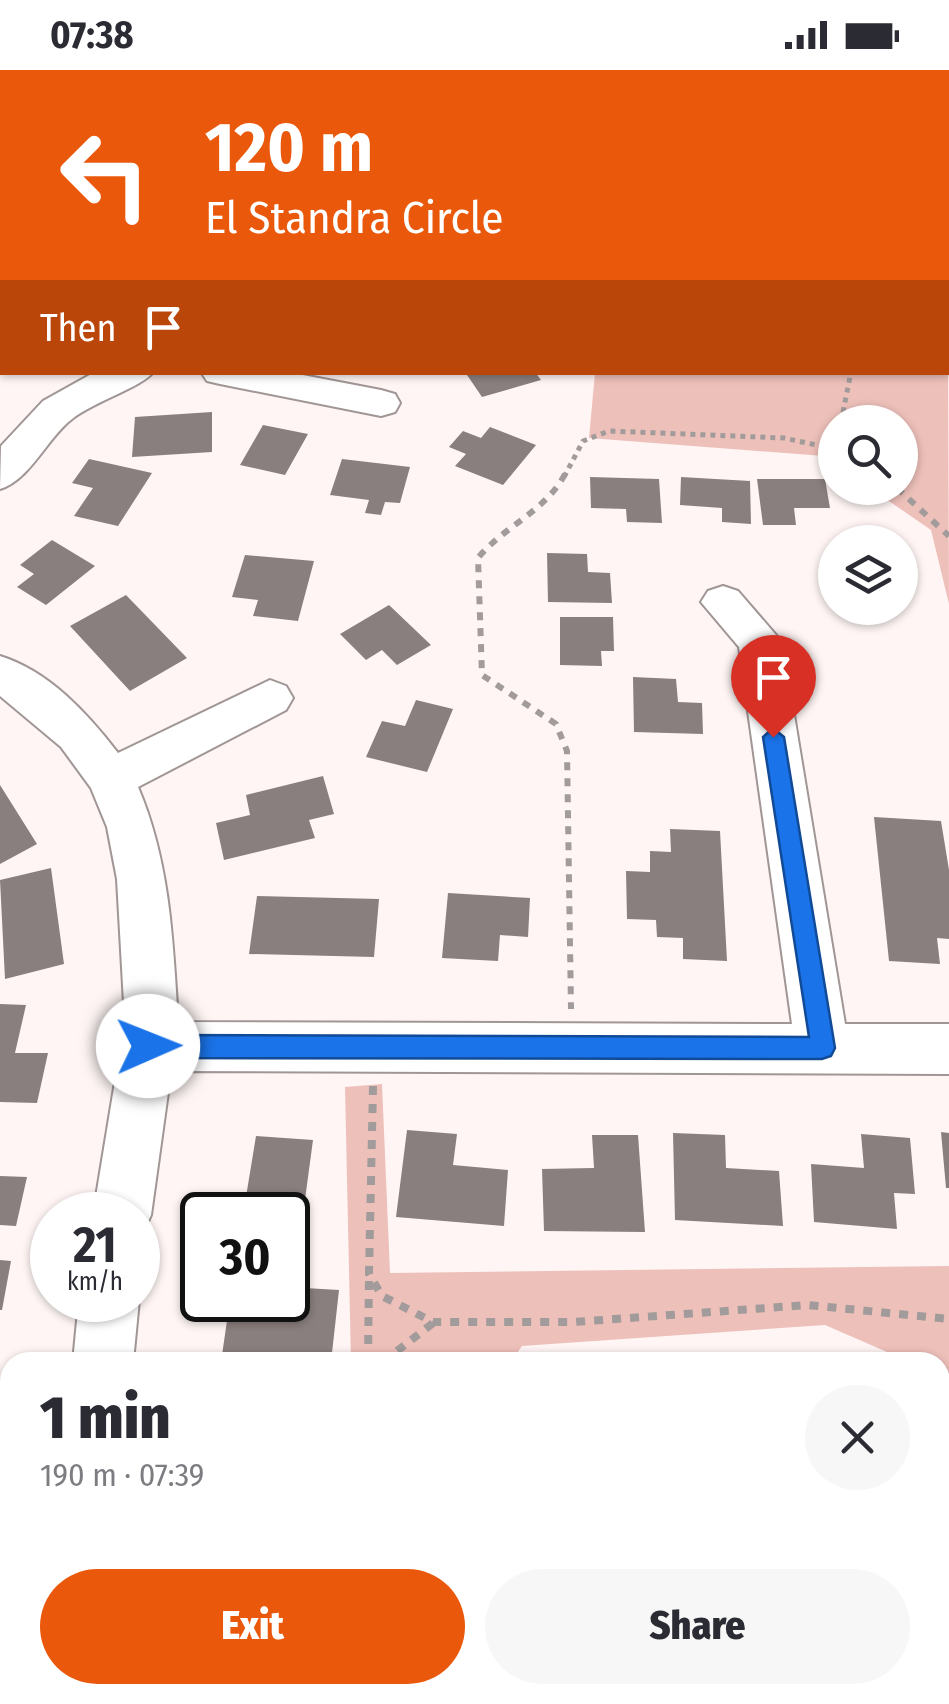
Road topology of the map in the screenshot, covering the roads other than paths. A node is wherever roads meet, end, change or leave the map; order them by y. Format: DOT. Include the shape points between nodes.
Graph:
graph roads {
  1 [pos="236,375"];
  2 [pos="90,378"];
  3 [pos="382,403"];
  4 [pos="0,476"];
  5 [pos="723,602"];
  6 [pos="0,673"];
  7 [pos="270,698"];
  8 [pos="111,779"];
  9 [pos="148,1046"];
  10 [pos="822,1048"];
  11 [pos="949,1049"];
  12 [pos="126,1192"];
  13 [pos="108,1322"];
  14 [pos="104,1352"];
  1 -- 3 [label="street"];
  2 -- 4 [label="street" via="29,436"];
  5 -- 10 [label="street" via="760,642"];
  6 -- 8 [label="street" via="67,724"];
  7 -- 8 [label="street"];
  8 -- 9 [label="street" via="142,878"];
  9 -- 10 [label="street"];
  9 -- 12 [label="street"];
  10 -- 11 [label="street"];
  13 -- 14 [label="street"];
}
